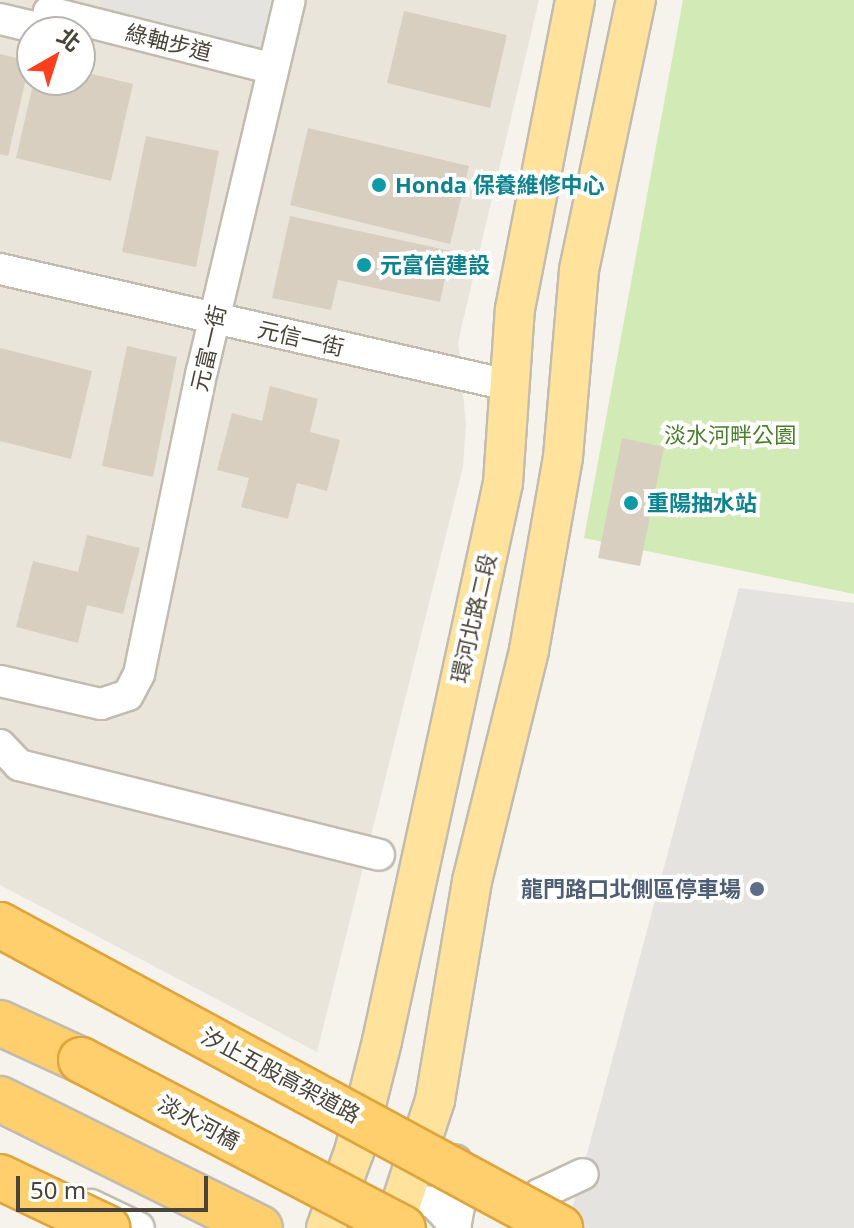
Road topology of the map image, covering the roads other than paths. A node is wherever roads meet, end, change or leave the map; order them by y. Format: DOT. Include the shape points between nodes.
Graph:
graph roads {
  1 [pos="290,0"];
  2 [pos="575,0"];
  3 [pos="636,0"];
  4 [pos="0,19"];
  5 [pos="258,65"];
  6 [pos="0,269"];
  7 [pos="215,319"];
  8 [pos="508,385"];
  9 [pos="0,681"];
  10 [pos="0,745"];
  11 [pos="379,855"];
  12 [pos="0,925"];
  13 [pos="0,1023"];
  14 [pos="0,1099"];
  15 [pos="364,1110"];
  16 [pos="424,1136"];
  17 [pos="583,1174"];
  18 [pos="0,1178"];
  19 [pos="400,1218"];
  20 [pos="127,1227"];
  21 [pos="455,1227"];
  22 [pos="260,1228"];
  23 [pos="326,1228"];
  24 [pos="529,1228"];
  25 [pos="560,1228"];
  1 -- 7 [label="street, 元富一街"];
  2 -- 8 [label="main road, 環河北路二段" via="525,247"];
  3 -- 16 [label="main road" via="579,270 552,533 472,881 435,1100"];
  4 -- 5 [label="street, 綠軸步道" via="46,30 49,12"];
  6 -- 7 [label="street, 元信一街"];
  7 -- 8 [label="street, 元信一街"];
  7 -- 9 [label="street, 元富一街" via="139,674 128,695 101,704"];
  8 -- 15 [label="main road, 環河北路二段" via="503,483"];
  10 -- 11 [label="street" via="19,765"];
  12 -- 25 [label="highway, 汐止五股高架道路, bridge"];
  13 -- 19 [label="highway, 淡水河橋, bridge"];
  14 -- 22 [label="highway"];
  15 -- 16 [label="street"];
  15 -- 23 [label="main road, 環河北路二段"];
  16 -- 19 [label="main road"];
  16 -- 21 [label="street" via="454,1157 464,1180"];
  17 -- 24 [label="street" via="540,1194"];
  18 -- 20 [label="highway, bridge"];
  19 -- 21 [label="street" via="433,1202"];
}
